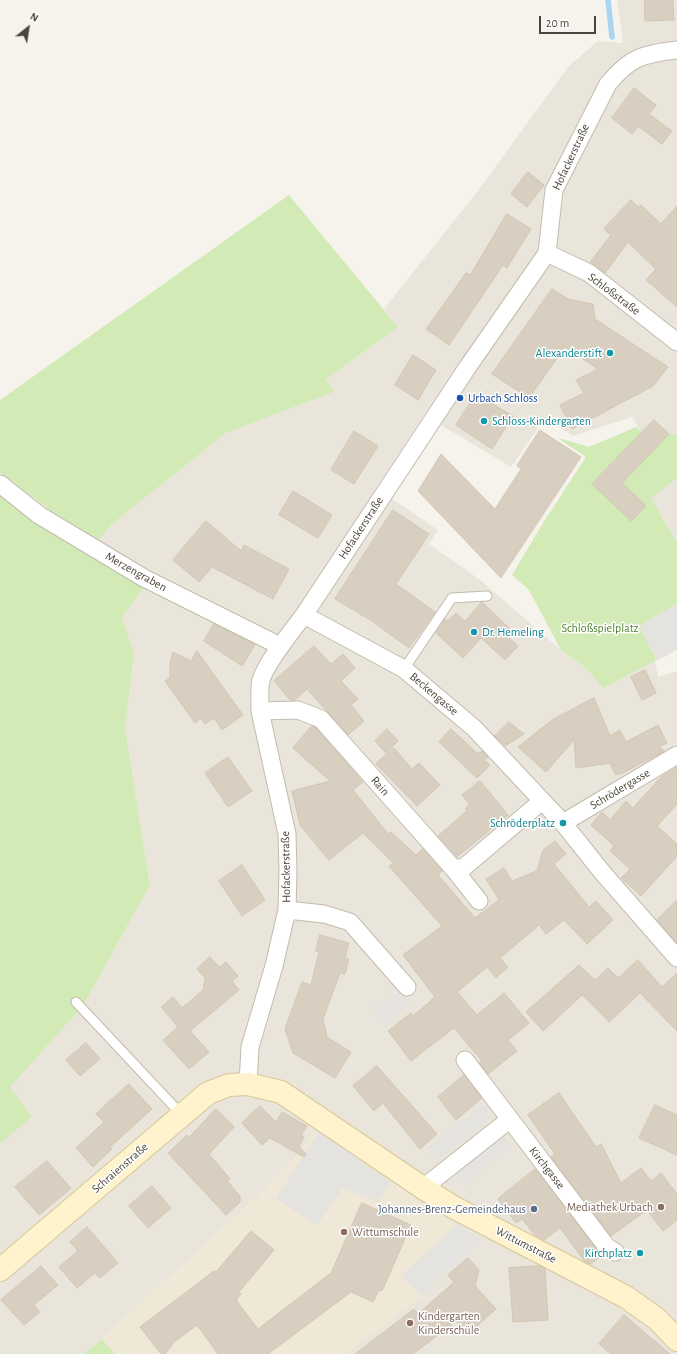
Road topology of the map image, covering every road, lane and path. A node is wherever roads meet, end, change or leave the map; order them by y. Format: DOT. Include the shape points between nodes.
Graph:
graph roads {
  1 [pos="677,50"];
  2 [pos="547,253"];
  3 [pos="677,342"];
  4 [pos="0,484"];
  5 [pos="487,596"];
  6 [pos="304,615"];
  7 [pos="280,646"];
  8 [pos="404,669"];
  9 [pos="260,711"];
  10 [pos="677,755"];
  11 [pos="542,801"];
  12 [pos="563,823"];
  13 [pos="453,868"];
  14 [pos="479,901"];
  15 [pos="287,910"];
  16 [pos="677,958"];
  17 [pos="407,987"];
  18 [pos="76,1002"];
  19 [pos="465,1060"];
  20 [pos="248,1084"];
  21 [pos="181,1114"];
  22 [pos="509,1120"];
  23 [pos="423,1188"];
  24 [pos="615,1252"];
  25 [pos="0,1270"];
  26 [pos="677,1340"];
  1 -- 2 [label="street, Hofackerstraße" via="640,56 620,70 608,84 554,190"];
  2 -- 3 [label="street, Schloßstraße" via="589,273"];
  2 -- 6 [label="street, Hofackerstraße" via="467,368"];
  4 -- 7 [label="street, Merzengraben" via="39,515 144,578"];
  5 -- 8 [label="lane" via="452,598"];
  6 -- 7 [label="street, Hofackerstraße"];
  6 -- 8 [label="street, Beckengasse"];
  7 -- 9 [label="street, Hofackerstraße" via="262,679"];
  8 -- 11 [label="street, Beckengasse" via="474,728"];
  9 -- 13 [label="street, Rain" via="298,710 321,719"];
  9 -- 15 [label="street, Hofackerstraße" via="287,834"];
  10 -- 12 [label="street, Schrödergasse"];
  11 -- 12 [label="street, Beckengasse"];
  11 -- 13 [label="street" via="463,868"];
  12 -- 16 [label="street, Beckengasse"];
  13 -- 14 [label="street, Rain"];
  15 -- 17 [label="street" via="324,914 350,922"];
  15 -- 20 [label="street, Hofackerstraße" via="274,966 250,1047"];
  18 -- 21 [label="lane"];
  19 -- 22 [label="street, Kirchgasse"];
  20 -- 21 [label="street, Schraienstraße" via="229,1086 208,1093"];
  20 -- 23 [label="street, Wittumstraße" via="281,1092"];
  21 -- 25 [label="street, Schraienstraße"];
  22 -- 23 [label="street"];
  22 -- 24 [label="street, Kirchgasse" via="607,1247"];
  23 -- 26 [label="street, Wittumstraße" via="455,1208 626,1297 657,1319"];
}
